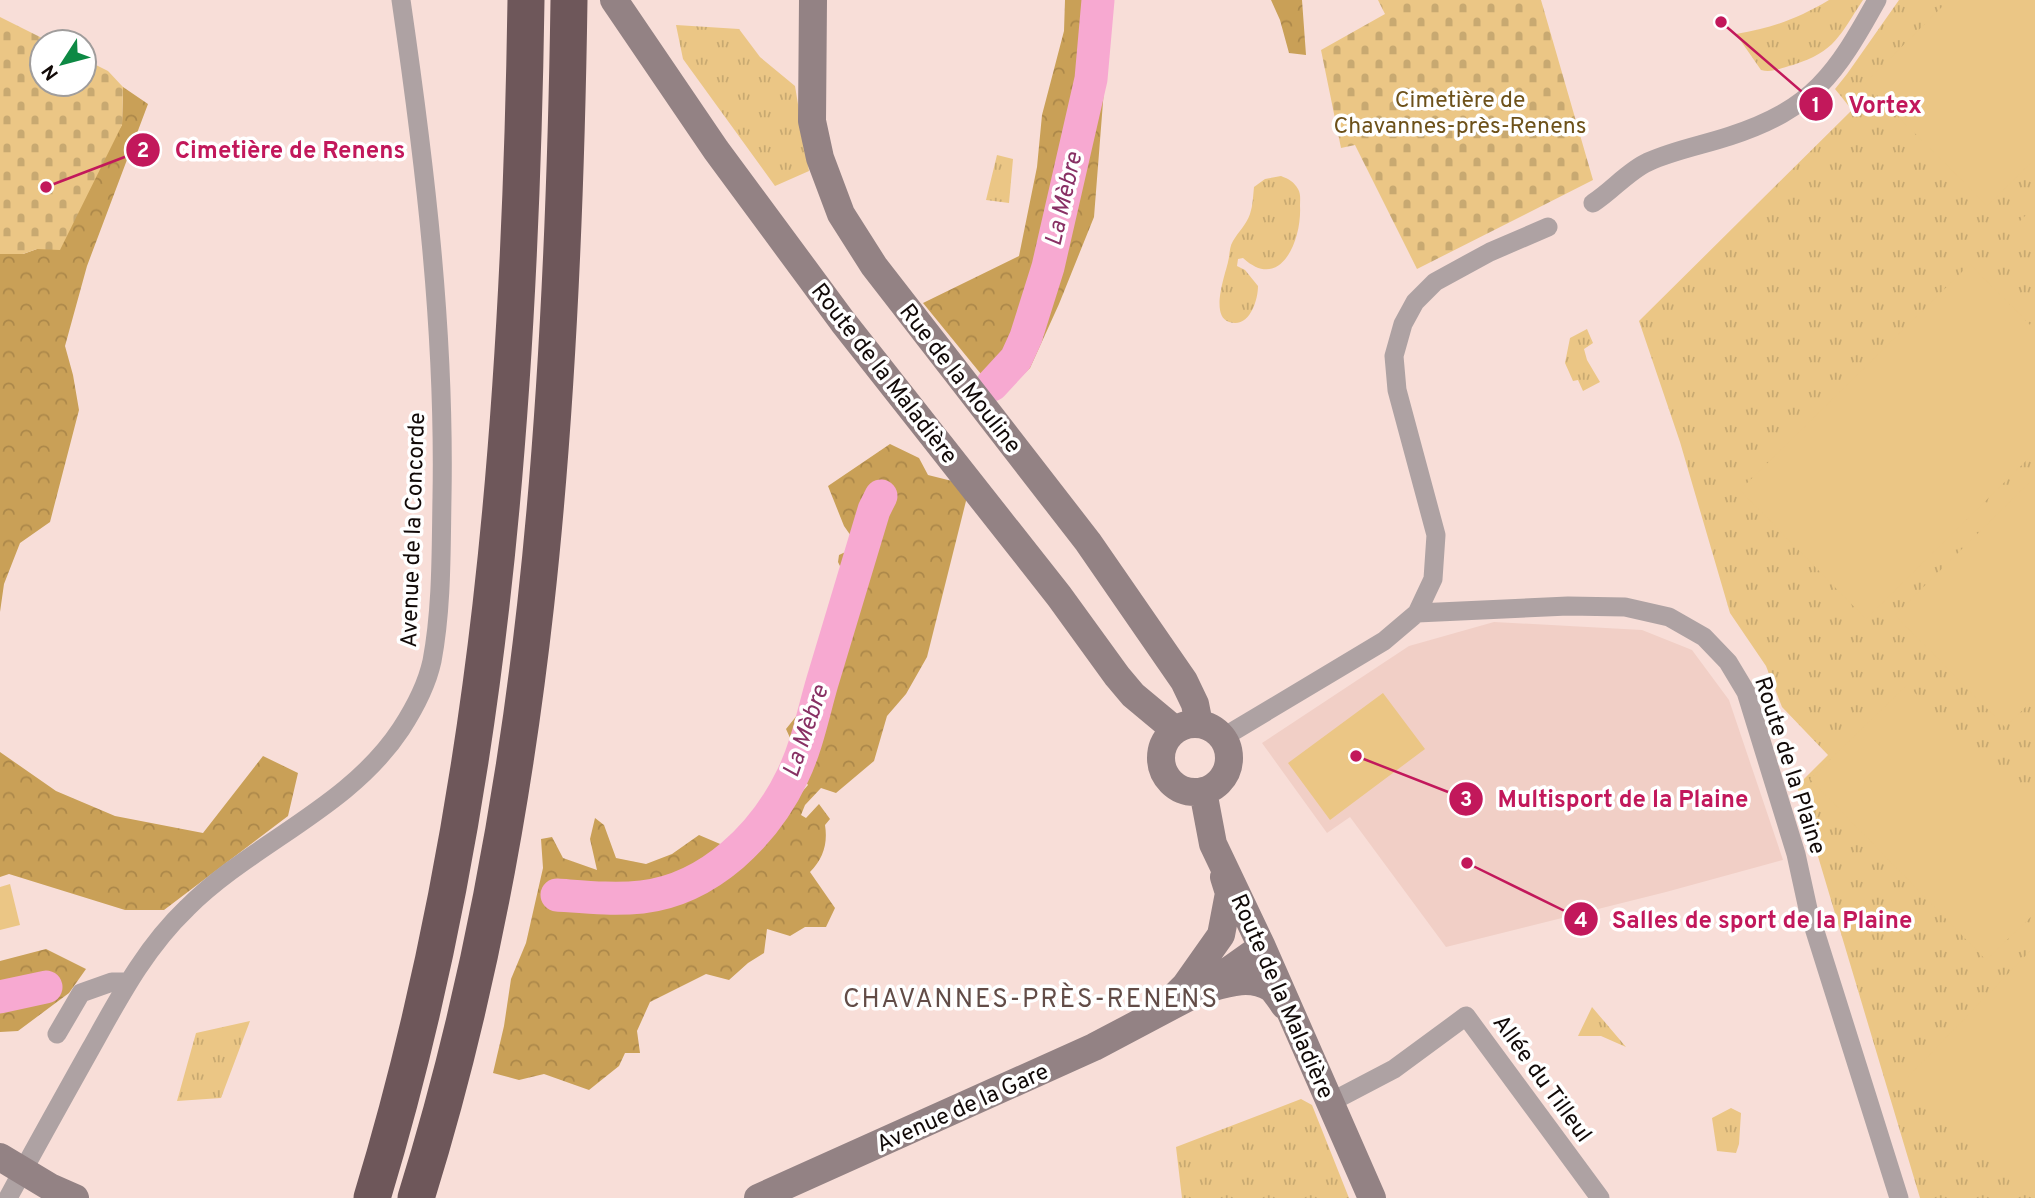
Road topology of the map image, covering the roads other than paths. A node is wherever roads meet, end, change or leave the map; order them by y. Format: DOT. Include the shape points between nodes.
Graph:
graph roads {
  1 [pos="401,0"];
  2 [pos="526,0"];
  3 [pos="569,0"];
  4 [pos="614,0"];
  5 [pos="813,0"];
  6 [pos="1877,0"];
  7 [pos="1592,203"];
  8 [pos="1548,228"];
  9 [pos="1417,613"];
  10 [pos="1198,731"];
  11 [pos="1203,791"];
  12 [pos="1213,844"];
  13 [pos="1262,947"];
  14 [pos="128,982"];
  15 [pos="1200,991"];
  16 [pos="1163,1009"];
  17 [pos="1292,1013"];
  18 [pos="57,1034"];
  19 [pos="1331,1102"];
  20 [pos="11,1164"];
  21 [pos="8,1198"];
  22 [pos="75,1198"];
  23 [pos="372,1198"];
  24 [pos="416,1198"];
  25 [pos="758,1198"];
  26 [pos="1372,1198"];
  27 [pos="1600,1198"];
  28 [pos="1899,1198"];
  1 -- 14 [label="street, Avenue de la Concorde" via="429,204 443,427 432,663 414,706 379,758 213,884 162,934"];
  2 -- 23 [label="highway" via="516,322 485,659 445,909"];
  3 -- 24 [label="highway" via="554,406 526,681 488,912"];
  4 -- 10 [label="street, Route de la Maladière" via="723,160 843,322 1116,676 1133,695"];
  5 -- 10 [label="street, Rue de la Mouline" via="813,121 820,158 841,214 874,266 1088,542 1184,681 1195,704"];
  6 -- 7 [label="street" via="1850,49 1819,88 1796,107 1753,128 1647,162"];
  8 -- 9 [label="street" via="1435,282 1415,302 1403,324 1394,356 1397,390 1436,535 1433,579"];
  9 -- 10 [label="street" via="1384,641"];
  9 -- 28 [label="street, Route de la Plaine" via="1625,607 1669,617 1704,637 1728,662 1746,692"];
  10 -- 11 [label="street" via="1229,755 1226,772"];
  10 -- 11 [label="street" via="1163,746 1161,755 1164,772 1175,785"];
  11 -- 12 [label="street, Route de la Maladière"];
  12 -- 13 [label="street, Route de la Maladière"];
  12 -- 16 [label="street, Avenue de la Gare" via="1229,893 1221,935"];
  13 -- 15 [label="street, Avenue de la Gare"];
  13 -- 17 [label="street, Route de la Maladière"];
  14 -- 18 [label="street" via="81,993"];
  14 -- 20 [label="street, Avenue de la Concorde"];
  15 -- 16 [label="street, Avenue de la Gare"];
  15 -- 17 [label="street, Avenue de la Gare" via="1235,980 1250,981 1271,989"];
  16 -- 25 [label="street, Avenue de la Gare" via="1094,1047"];
  17 -- 19 [label="street, Route de la Maladière"];
  19 -- 26 [label="street, Route de la Maladière"];
  19 -- 27 [label="street, Allée du Tilleul" via="1394,1069 1466,1016"];
  20 -- 21 [label="street, Avenue de la Concorde"];
  20 -- 22 [label="street"];
}
